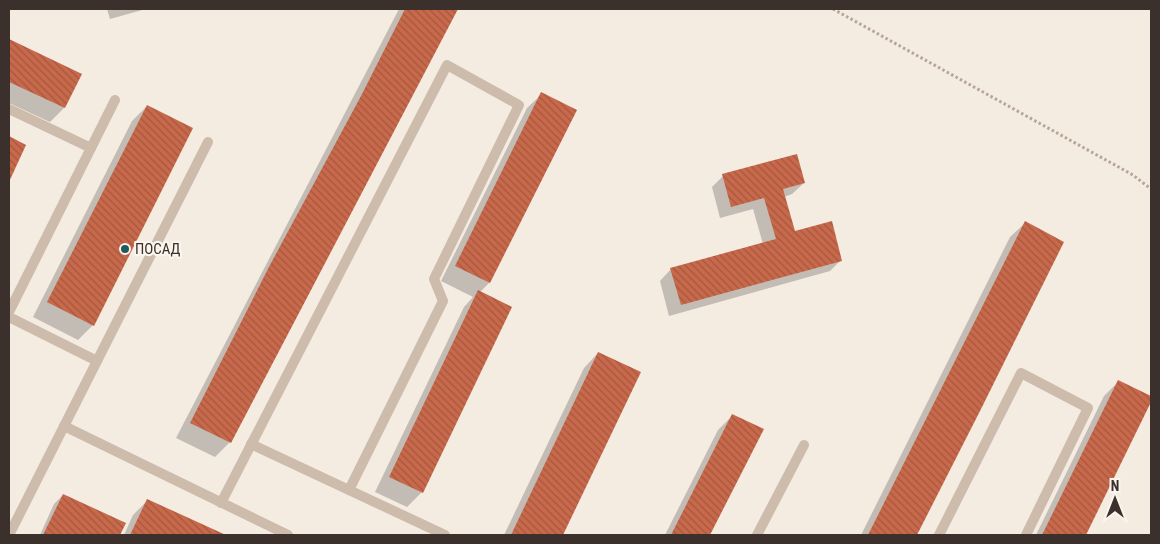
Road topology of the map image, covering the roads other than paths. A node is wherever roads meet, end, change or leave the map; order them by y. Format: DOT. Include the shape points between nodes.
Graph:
graph roads {
  1 [pos="115,100"];
  2 [pos="9,108"];
  3 [pos="208,142"];
  4 [pos="91,148"];
  5 [pos="9,312"];
  6 [pos="9,317"];
  7 [pos="97,361"];
  8 [pos="64,426"];
  9 [pos="251,444"];
  10 [pos="804,445"];
  11 [pos="349,490"];
  12 [pos="221,503"];
  13 [pos="9,535"];
  14 [pos="288,535"];
  15 [pos="445,535"];
  16 [pos="757,535"];
  17 [pos="939,535"];
  18 [pos="1026,535"];
  1 -- 4 [label="lane"];
  2 -- 4 [label="lane"];
  3 -- 7 [label="lane"];
  4 -- 5 [label="lane"];
  6 -- 7 [label="lane"];
  7 -- 8 [label="lane"];
  8 -- 12 [label="lane"];
  8 -- 13 [label="lane"];
  9 -- 11 [label="lane"];
  9 -- 11 [label="lane" via="446,65 518,105 434,279 443,301"];
  9 -- 12 [label="lane"];
  10 -- 16 [label="lane"];
  11 -- 15 [label="lane"];
  12 -- 14 [label="lane"];
  17 -- 18 [label="lane" via="1021,373 1088,408"];
}
